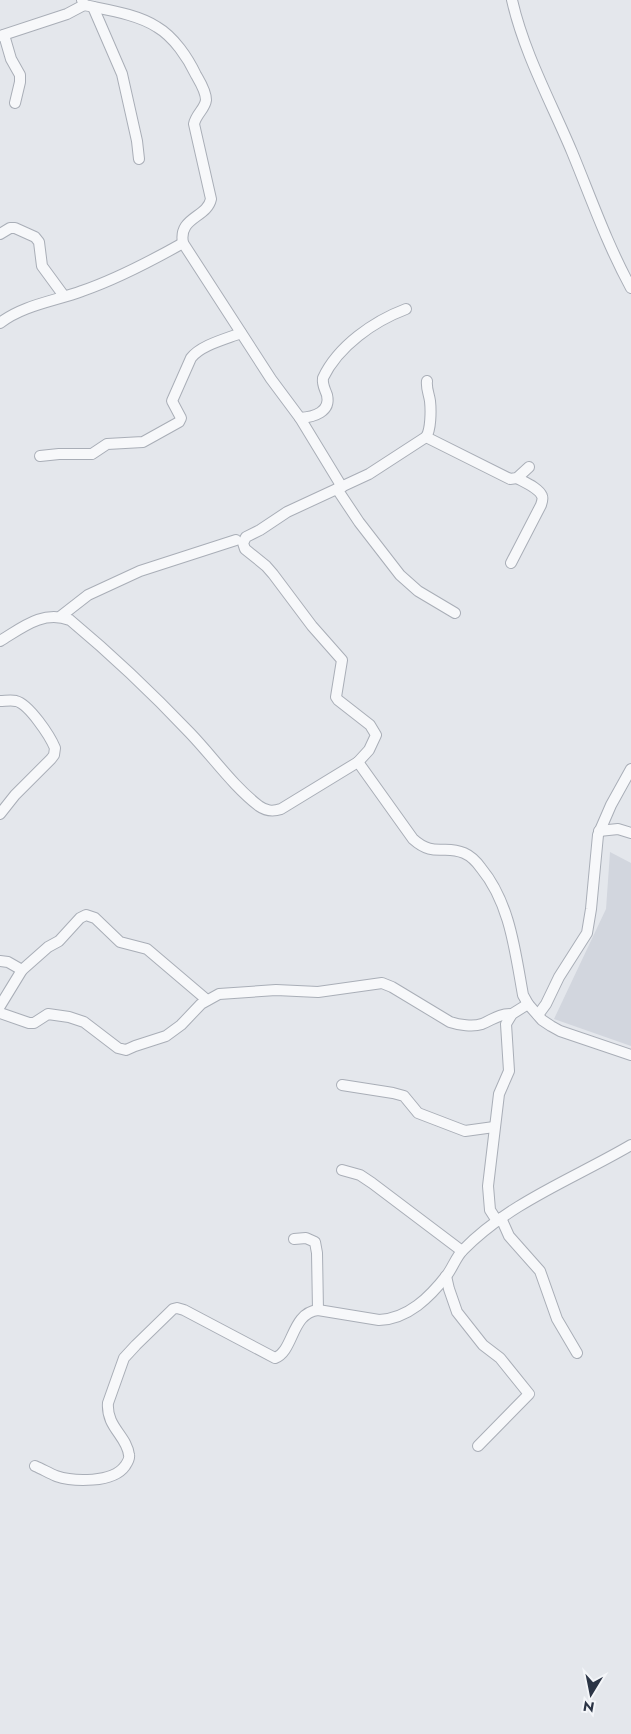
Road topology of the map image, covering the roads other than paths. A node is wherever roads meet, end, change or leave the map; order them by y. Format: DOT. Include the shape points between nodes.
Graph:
graph roads {
  1 [pos="512,0"];
  2 [pos="86,4"];
  3 [pos="2,36"];
  4 [pos="15,104"];
  5 [pos="139,159"];
  6 [pos="0,234"];
  7 [pos="183,243"];
  8 [pos="631,288"];
  9 [pos="64,296"];
  10 [pos="406,309"];
  11 [pos="0,323"];
  12 [pos="241,333"];
  13 [pos="427,381"];
  14 [pos="300,418"];
  15 [pos="426,437"];
  16 [pos="40,456"];
  17 [pos="530,467"];
  18 [pos="517,478"];
  19 [pos="340,488"];
  20 [pos="236,540"];
  21 [pos="510,563"];
  22 [pos="455,613"];
  23 [pos="61,616"];
  24 [pos="0,641"];
  25 [pos="0,701"];
  26 [pos="358,762"];
  27 [pos="631,769"];
  28 [pos="0,814"];
  29 [pos="600,831"];
  30 [pos="631,834"];
  31 [pos="0,961"];
  32 [pos="22,970"];
  33 [pos="207,1000"];
  34 [pos="528,1004"];
  35 [pos="0,1006"];
  36 [pos="0,1013"];
  37 [pos="512,1014"];
  38 [pos="538,1015"];
  39 [pos="631,1055"];
  40 [pos="342,1085"];
  41 [pos="494,1128"];
  42 [pos="631,1145"];
  43 [pos="342,1170"];
  44 [pos="499,1219"];
  45 [pos="294,1239"];
  46 [pos="462,1251"];
  47 [pos="446,1276"];
  48 [pos="318,1310"];
  49 [pos="577,1353"];
  50 [pos="478,1446"];
  51 [pos="35,1466"];
  1 -- 8 [label="street" via="540,81 607,242"];
  2 -- 3 [label="street" via="67,14"];
  2 -- 5 [label="street" via="122,74"];
  2 -- 7 [label="street" via="145,21 162,30 191,64 202,86 206,100 194,124 211,198 208,206 186,225"];
  3 -- 4 [label="street" via="20,78"];
  6 -- 9 [label="street" via="15,228 35,237 42,266"];
  7 -- 9 [label="street" via="152,261"];
  7 -- 12 [label="street"];
  9 -- 11 [label="street" via="18,312"];
  10 -- 14 [label="street" via="380,320 344,349 323,378 326,408 317,415"];
  12 -- 14 [label="street"];
  12 -- 16 [label="street" via="203,348 191,358 172,401 180,422 143,442 107,444 92,454"];
  13 -- 15 [label="street" via="431,403 430,429"];
  14 -- 19 [label="street"];
  15 -- 18 [label="street" via="508,478"];
  15 -- 19 [label="street"];
  17 -- 18 [label="street"];
  18 -- 21 [label="street" via="541,494 542,499"];
  19 -- 22 [label="street" via="359,522 400,575 418,591"];
  19 -- 26 [label="street" via="286,512 246,537 243,545 273,574 342,660 336,697 370,725 376,735"];
  20 -- 23 [label="street" via="140,571 88,595"];
  23 -- 24 [label="street" via="34,621"];
  23 -- 26 [label="street" via="70,620 138,681 246,795 263,808 281,809"];
  25 -- 28 [label="street" via="16,701 27,707 55,748 51,759"];
  26 -- 34 [label="street" via="418,844 434,851 463,852 473,858 490,878 509,922 523,995"];
  27 -- 29 [label="street"];
  29 -- 30 [label="street" via="618,828"];
  29 -- 38 [label="street" via="587,933"];
  31 -- 32 [label="street"];
  32 -- 33 [label="street" via="59,941 80,918 89,916 120,942 147,949"];
  32 -- 35 [label="street"];
  33 -- 36 [label="street" via="166,1036 126,1050 118,1048 84,1022 69,1017 48,1014 29,1024"];
  33 -- 37 [label="street" via="224,993 318,992 382,984 458,1024 478,1024 499,1015"];
  34 -- 37 [label="street"];
  34 -- 38 [label="street"];
  37 -- 41 [label="street" via="506,1024 509,1071 499,1094"];
  38 -- 39 [label="street" via="560,1032"];
  40 -- 41 [label="street" via="404,1096 418,1113 465,1131"];
  41 -- 44 [label="street" via="488,1186 490,1210"];
  42 -- 44 [label="street"];
  43 -- 46 [label="street" via="366,1179"];
  44 -- 46 [label="street"];
  44 -- 49 [label="street" via="509,1236 540,1271 558,1319"];
  45 -- 48 [label="street" via="306,1238 315,1242"];
  46 -- 47 [label="street"];
  47 -- 48 [label="street" via="412,1310 390,1319"];
  47 -- 50 [label="street" via="457,1312 529,1394"];
  48 -- 51 [label="street" via="302,1317 282,1353 275,1358 184,1310 173,1309 124,1358 108,1403 112,1423 130,1456 122,1470 102,1480 79,1479 57,1476"];
}
